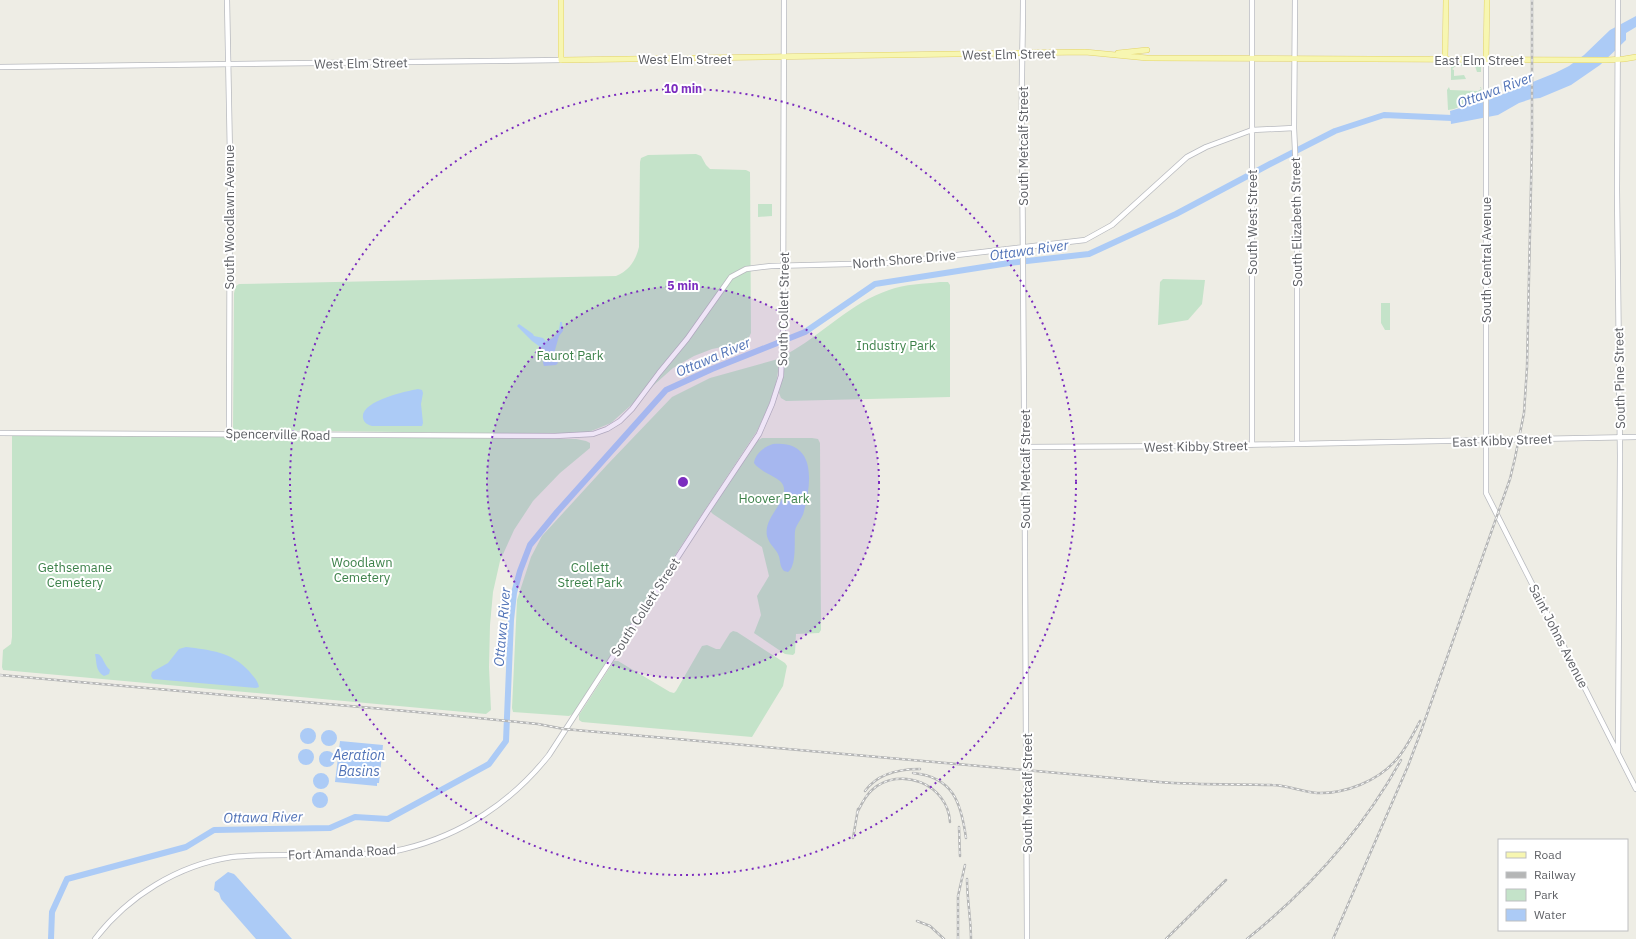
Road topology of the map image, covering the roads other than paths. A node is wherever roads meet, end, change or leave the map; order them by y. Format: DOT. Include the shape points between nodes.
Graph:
graph roads {
  1 [pos="227,0"];
  2 [pos="560,0"];
  3 [pos="784,0"];
  4 [pos="1023,0"];
  5 [pos="1252,0"];
  6 [pos="1295,0"];
  7 [pos="1446,0"];
  8 [pos="1486,0"];
  9 [pos="1618,0"];
  10 [pos="1147,50"];
  11 [pos="1024,54"];
  12 [pos="1112,54"];
  13 [pos="1636,56"];
  14 [pos="785,58"];
  15 [pos="1252,59"];
  16 [pos="1294,59"];
  17 [pos="1369,59"];
  18 [pos="1445,59"];
  19 [pos="561,60"];
  20 [pos="1486,60"];
  21 [pos="1618,60"];
  22 [pos="228,64"];
  23 [pos="0,67"];
  24 [pos="1294,128"];
  25 [pos="1252,130"];
  26 [pos="1023,246"];
  27 [pos="784,266"];
  28 [pos="0,433"];
  29 [pos="229,434"];
  30 [pos="555,436"];
  31 [pos="1620,437"];
  32 [pos="1636,437"];
  33 [pos="1486,440"];
  34 [pos="1369,442"];
  35 [pos="1297,444"];
  36 [pos="1252,445"];
  37 [pos="1024,447"];
  38 [pos="1499,518"];
  39 [pos="569,725"];
  40 [pos="1619,756"];
  41 [pos="1636,789"];
  42 [pos="95,939"];
  43 [pos="1027,939"];
  1 -- 22 [label="street, South Woodlawn Avenue"];
  2 -- 19 [label="main road"];
  3 -- 14 [label="street, South Collett Street"];
  4 -- 11 [label="street, South Metcalf Street"];
  5 -- 15 [label="street, South West Street"];
  6 -- 16 [label="street, South Elizabeth Street"];
  7 -- 18 [label="main road"];
  8 -- 20 [label="main road, South Central Avenue"];
  9 -- 21 [label="street, South Pine Street"];
  10 -- 12 [label="main road"];
  11 -- 12 [label="main road, West Elm Street"];
  11 -- 14 [label="main road, West Elm Street"];
  11 -- 26 [label="street, South Metcalf Street"];
  12 -- 15 [label="main road, West Elm Street" via="1147,58"];
  13 -- 21 [label="main road, East Elm Street"];
  14 -- 19 [label="main road, West Elm Street"];
  14 -- 27 [label="street, South Collett Street"];
  15 -- 16 [label="main road, West Elm Street"];
  15 -- 25 [label="street, South West Street"];
  16 -- 17 [label="main road, West Elm Street"];
  16 -- 24 [label="street, South Elizabeth Street"];
  17 -- 18 [label="main road, East Elm Street"];
  18 -- 20 [label="main road, East Elm Street"];
  19 -- 22 [label="street, West Elm Street"];
  20 -- 21 [label="main road, East Elm Street"];
  20 -- 33 [label="street, South Central Avenue"];
  21 -- 31 [label="street, South Pine Street"];
  22 -- 23 [label="street, West Elm Street"];
  22 -- 29 [label="street, South Woodlawn Avenue"];
  24 -- 25 [label="street, North Shore Drive"];
  24 -- 35 [label="street, South Elizabeth Street" via="1298,204"];
  25 -- 26 [label="street, North Shore Drive" via="1216,142 1187,158 1112,225 1099,233 1085,240"];
  25 -- 36 [label="street, South West Street"];
  26 -- 27 [label="street, North Shore Drive" via="889,263"];
  26 -- 37 [label="street, South Metcalf Street"];
  27 -- 30 [label="street, North Shore Drive" via="748,268 730,276 687,339 620,421 593,434"];
  27 -- 39 [label="street, South Collett Street" via="781,376 759,434"];
  28 -- 29 [label="street, Spencerville Road"];
  29 -- 30 [label="street, Spencerville Road"];
  31 -- 32 [label="street, East Kibby Street"];
  31 -- 33 [label="street, East Kibby Street"];
  31 -- 40 [label="street, South Pine Street" via="1617,704"];
  33 -- 34 [label="street, East Kibby Street"];
  33 -- 38 [label="street, South Central Avenue" via="1485,490"];
  34 -- 35 [label="street, West Kibby Street"];
  35 -- 36 [label="street, West Kibby Street"];
  36 -- 37 [label="street, West Kibby Street"];
  37 -- 43 [label="street, South Metcalf Street"];
  38 -- 40 [label="street, Saint Johns Avenue"];
  39 -- 42 [label="street, Fort Amanda Road" via="545,760 514,792 485,815 445,835 404,849 364,854 243,856 208,862 181,872 146,891 116,915"];
  40 -- 41 [label="street, Saint Johns Avenue"];
}
